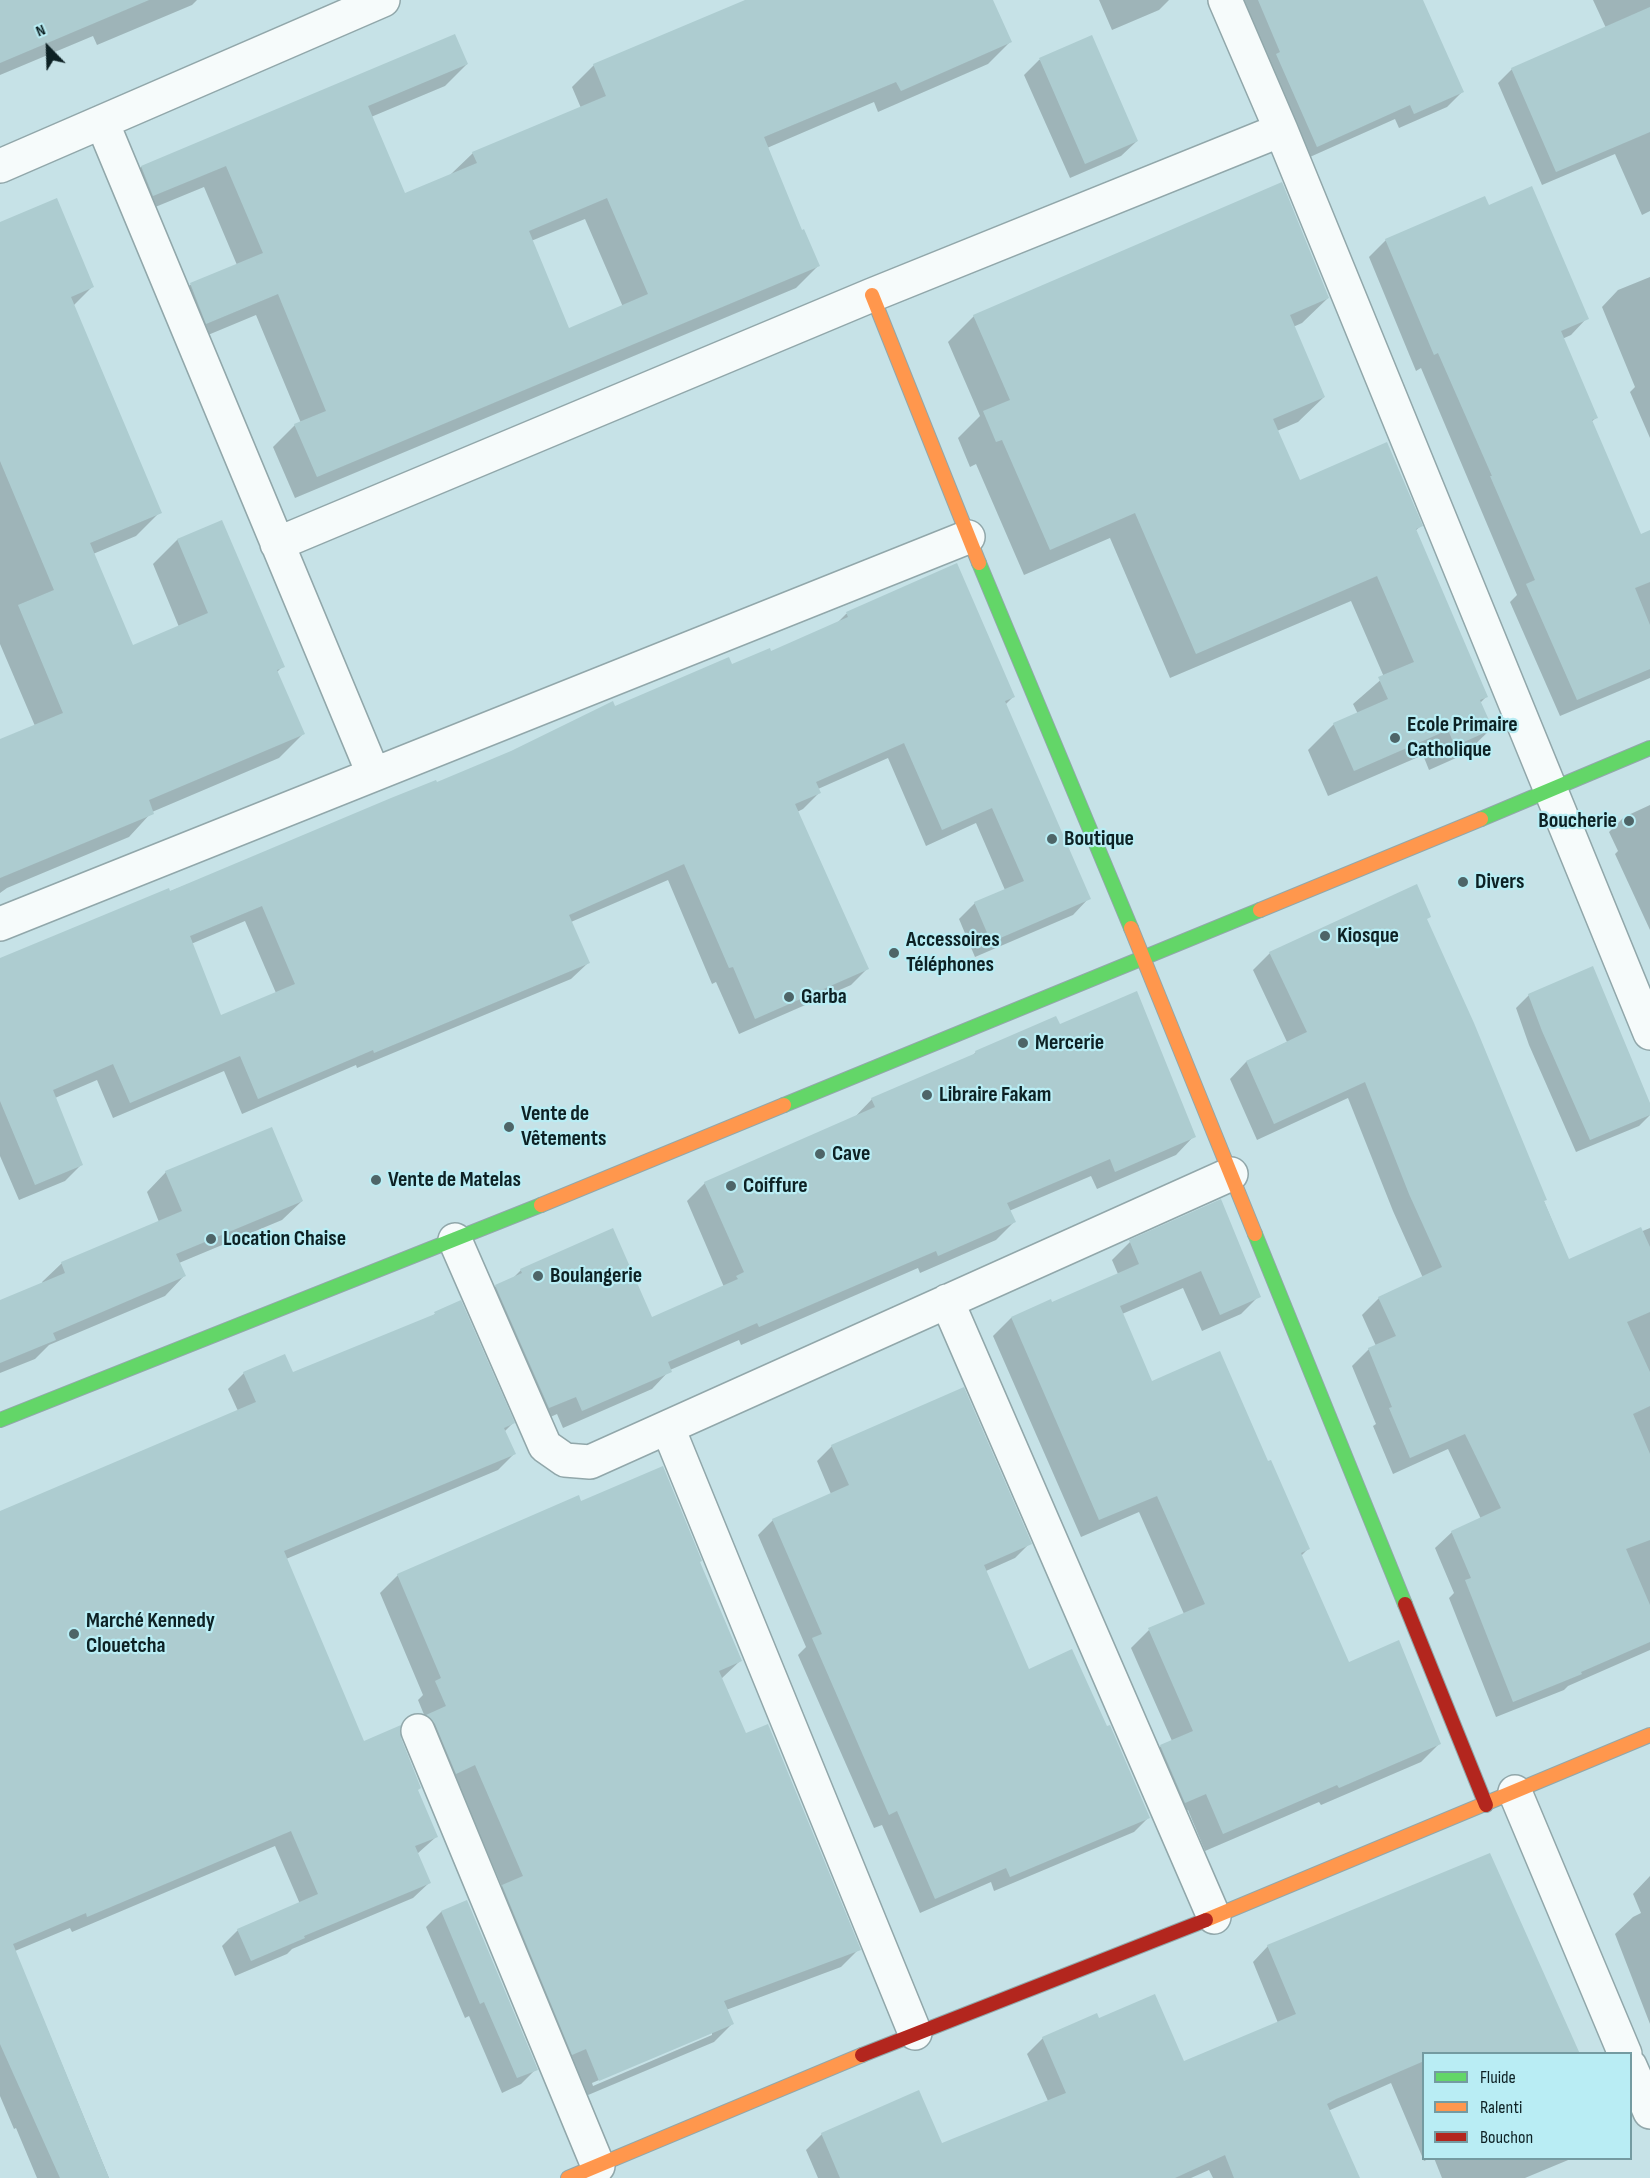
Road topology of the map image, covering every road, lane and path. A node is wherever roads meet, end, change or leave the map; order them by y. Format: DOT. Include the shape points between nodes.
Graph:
graph roads {
  1 [pos="383,0"];
  2 [pos="1225,0"];
  3 [pos="102,122"];
  4 [pos="1281,130"];
  5 [pos="0,166"];
  6 [pos="872,295"];
  7 [pos="968,537"];
  8 [pos="277,544"];
  9 [pos="1650,748"];
  10 [pos="373,773"];
  11 [pos="1551,791"];
  12 [pos="0,924"];
  13 [pos="1144,958"];
  14 [pos="1650,1033"];
  15 [pos="1232,1174"];
  16 [pos="455,1240"];
  17 [pos="947,1301"];
  18 [pos="0,1420"];
  19 [pos="668,1428"];
  20 [pos="418,1731"];
  21 [pos="1650,1735"];
  22 [pos="1500,1798"];
  23 [pos="1214,1917"];
  24 [pos="915,2033"];
  25 [pos="1624,2052"];
  26 [pos="1632,2071"];
  27 [pos="1650,2112"];
  28 [pos="598,2166"];
  29 [pos="568,2178"];
  1 -- 3 [label="street"];
  2 -- 4 [label="street"];
  3 -- 5 [label="street"];
  3 -- 8 [label="street"];
  4 -- 6 [label="street"];
  4 -- 11 [label="street"];
  6 -- 7 [label="street"];
  6 -- 8 [label="street"];
  7 -- 10 [label="street"];
  7 -- 13 [label="street"];
  8 -- 10 [label="street"];
  9 -- 11 [label="street"];
  10 -- 12 [label="street"];
  11 -- 13 [label="street"];
  11 -- 14 [label="street"];
  13 -- 15 [label="street"];
  13 -- 16 [label="street"];
  15 -- 17 [label="street"];
  15 -- 22 [label="street"];
  16 -- 18 [label="street"];
  16 -- 19 [label="street" via="545,1446 565,1460 590,1462"];
  17 -- 19 [label="street"];
  17 -- 23 [label="street"];
  19 -- 24 [label="street"];
  20 -- 28 [label="street"];
  21 -- 22 [label="street"];
  22 -- 23 [label="street"];
  22 -- 25 [label="street"];
  23 -- 24 [label="street"];
  24 -- 28 [label="street"];
  26 -- 27 [label="street"];
  28 -- 29 [label="street"];
}
